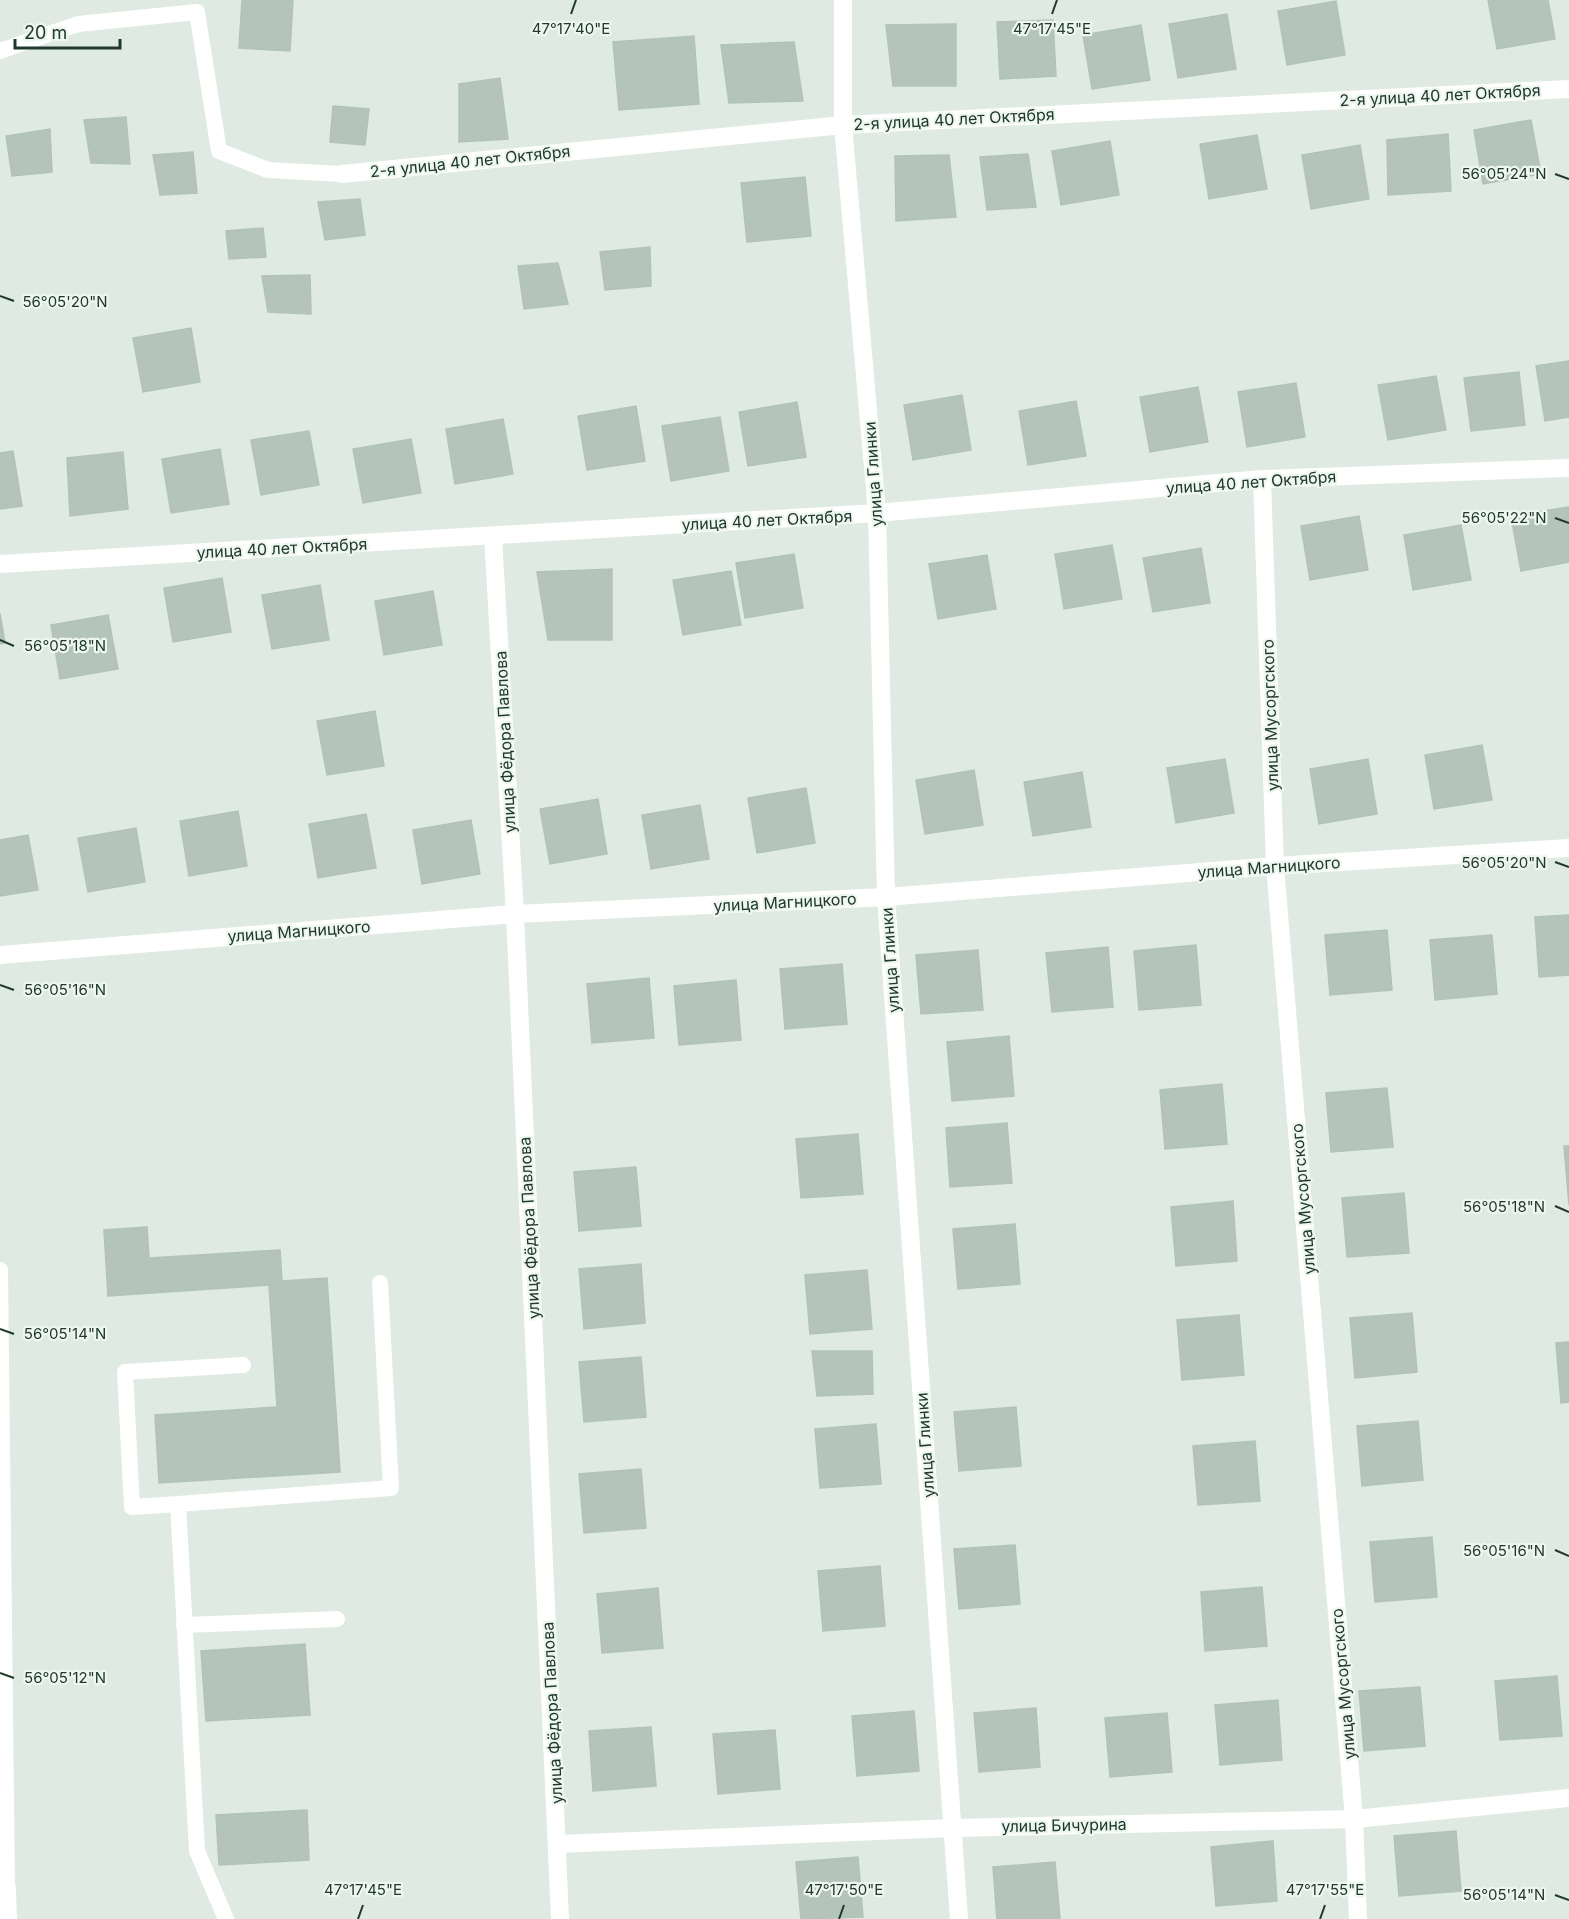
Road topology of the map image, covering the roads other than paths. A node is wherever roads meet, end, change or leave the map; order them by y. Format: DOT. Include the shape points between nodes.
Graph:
graph roads {
  1 [pos="843,0"];
  2 [pos="0,51"];
  3 [pos="1569,89"];
  4 [pos="843,124"];
  5 [pos="342,174"];
  6 [pos="1569,468"];
  7 [pos="1262,479"];
  8 [pos="876,513"];
  9 [pos="493,537"];
  10 [pos="0,564"];
  11 [pos="1569,848"];
  12 [pos="1275,866"];
  13 [pos="886,897"];
  14 [pos="515,914"];
  15 [pos="0,955"];
  16 [pos="0,1270"];
  17 [pos="380,1283"];
  18 [pos="243,1365"];
  19 [pos="178,1504"];
  20 [pos="338,1619"];
  21 [pos="184,1625"];
  22 [pos="1569,1798"];
  23 [pos="1354,1819"];
  24 [pos="953,1828"];
  25 [pos="558,1844"];
  26 [pos="3,1888"];
  27 [pos="8,1919"];
  28 [pos="226,1919"];
  29 [pos="560,1919"];
  30 [pos="959,1919"];
  31 [pos="1358,1919"];
  1 -- 4 [label="street, улица Глинки"];
  2 -- 5 [label="lane" via="78,24 197,12 219,151 268,170"];
  3 -- 4 [label="street, 2-я улица 40 лет Октября"];
  4 -- 5 [label="street, 2-я улица 40 лет Октября"];
  4 -- 8 [label="street, улица Глинки"];
  6 -- 7 [label="street, улица 40 лет Октября"];
  7 -- 8 [label="street, улица 40 лет Октября"];
  7 -- 12 [label="street, улица Мусоргского"];
  8 -- 9 [label="street, улица 40 лет Октября"];
  8 -- 13 [label="street, улица Глинки"];
  9 -- 10 [label="street, улица 40 лет Октября"];
  9 -- 14 [label="street, улица Фёдора Павлова"];
  11 -- 12 [label="street, улица Магницкого"];
  12 -- 13 [label="street, улица Магницкого"];
  12 -- 23 [label="street, улица Мусоргского"];
  13 -- 14 [label="street, улица Магницкого"];
  13 -- 24 [label="street, улица Глинки"];
  14 -- 15 [label="street, улица Магницкого"];
  14 -- 25 [label="street, улица Фёдора Павлова"];
  16 -- 26 [label="lane"];
  17 -- 19 [label="lane" via="391,1488"];
  18 -- 19 [label="lane" via="125,1372 132,1507"];
  19 -- 21 [label="lane"];
  20 -- 21 [label="lane"];
  21 -- 28 [label="lane" via="196,1851"];
  22 -- 23 [label="street, улица Бичурина"];
  23 -- 24 [label="street, улица Бичурина"];
  23 -- 31 [label="street, улица Мусоргского"];
  24 -- 25 [label="street, улица Бичурина"];
  24 -- 30 [label="street, улица Глинки"];
  25 -- 29 [label="street, улица Фёдора Павлова"];
  26 -- 27 [label="street"];
}
